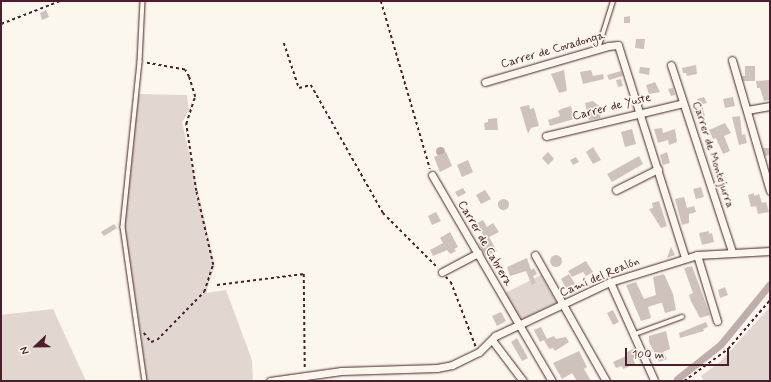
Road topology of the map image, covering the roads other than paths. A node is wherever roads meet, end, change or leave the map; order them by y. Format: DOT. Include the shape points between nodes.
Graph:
graph roads {
  1 [pos="143,1"];
  2 [pos="613,1"];
  3 [pos="598,48"];
  4 [pos="732,60"];
  5 [pos="671,65"];
  6 [pos="485,82"];
  7 [pos="683,103"];
  8 [pos="770,106"];
  9 [pos="747,110"];
  10 [pos="641,112"];
  11 [pos="546,136"];
  12 [pos="658,169"];
  13 [pos="432,175"];
  14 [pos="616,190"];
  15 [pos="770,192"];
  16 [pos="770,251"];
  17 [pos="732,252"];
  18 [pos="478,253"];
  19 [pos="535,255"];
  20 [pos="697,255"];
  21 [pos="685,258"];
  22 [pos="442,272"];
  23 [pos="610,282"];
  24 [pos="563,305"];
  25 [pos="682,317"];
  26 [pos="717,321"];
  27 [pos="518,325"];
  28 [pos="634,334"];
  29 [pos="492,340"];
  30 [pos="145,381"];
  31 [pos="270,381"];
  32 [pos="522,381"];
  33 [pos="552,381"];
  34 [pos="606,381"];
  35 [pos="653,381"];
  1 -- 30 [label="lane" via="140,62 123,227"];
  2 -- 3 [label="lane"];
  3 -- 6 [label="street, Carrer de Covadonga"];
  3 -- 10 [label="street, Carrer de Covadonga" via="618,45"];
  4 -- 9 [label="street"];
  5 -- 7 [label="street, Carrer de Montejurra"];
  7 -- 10 [label="street, Carrer de Yuste"];
  7 -- 17 [label="street, Carrer de Montejurra"];
  8 -- 9 [label="street"];
  9 -- 15 [label="street"];
  10 -- 11 [label="street, Carrer de Yuste"];
  10 -- 12 [label="street, Carrer de Covadonga"];
  12 -- 14 [label="street"];
  12 -- 21 [label="street, Carrer de Covadonga"];
  13 -- 18 [label="street, Carrer de Cabrera"];
  16 -- 17 [label="street, Camí del Realón"];
  17 -- 20 [label="street, Camí del Realón"];
  18 -- 22 [label="street"];
  18 -- 27 [label="street, Carrer de Cabrera"];
  19 -- 24 [label="street"];
  20 -- 21 [label="street, Camí del Realón"];
  20 -- 26 [label="street"];
  21 -- 23 [label="street, Camí del Realón"];
  23 -- 24 [label="street, Camí del Realón"];
  23 -- 28 [label="street"];
  24 -- 27 [label="street, Camí del Realón"];
  24 -- 34 [label="street"];
  25 -- 28 [label="lane"];
  27 -- 29 [label="street, Camí del Realón"];
  27 -- 33 [label="street, Carrer de Cabrera"];
  28 -- 35 [label="street"];
  29 -- 31 [label="street, Camí del Realón" via="479,352 452,365 437,368 342,371"];
  29 -- 32 [label="street"];
}
